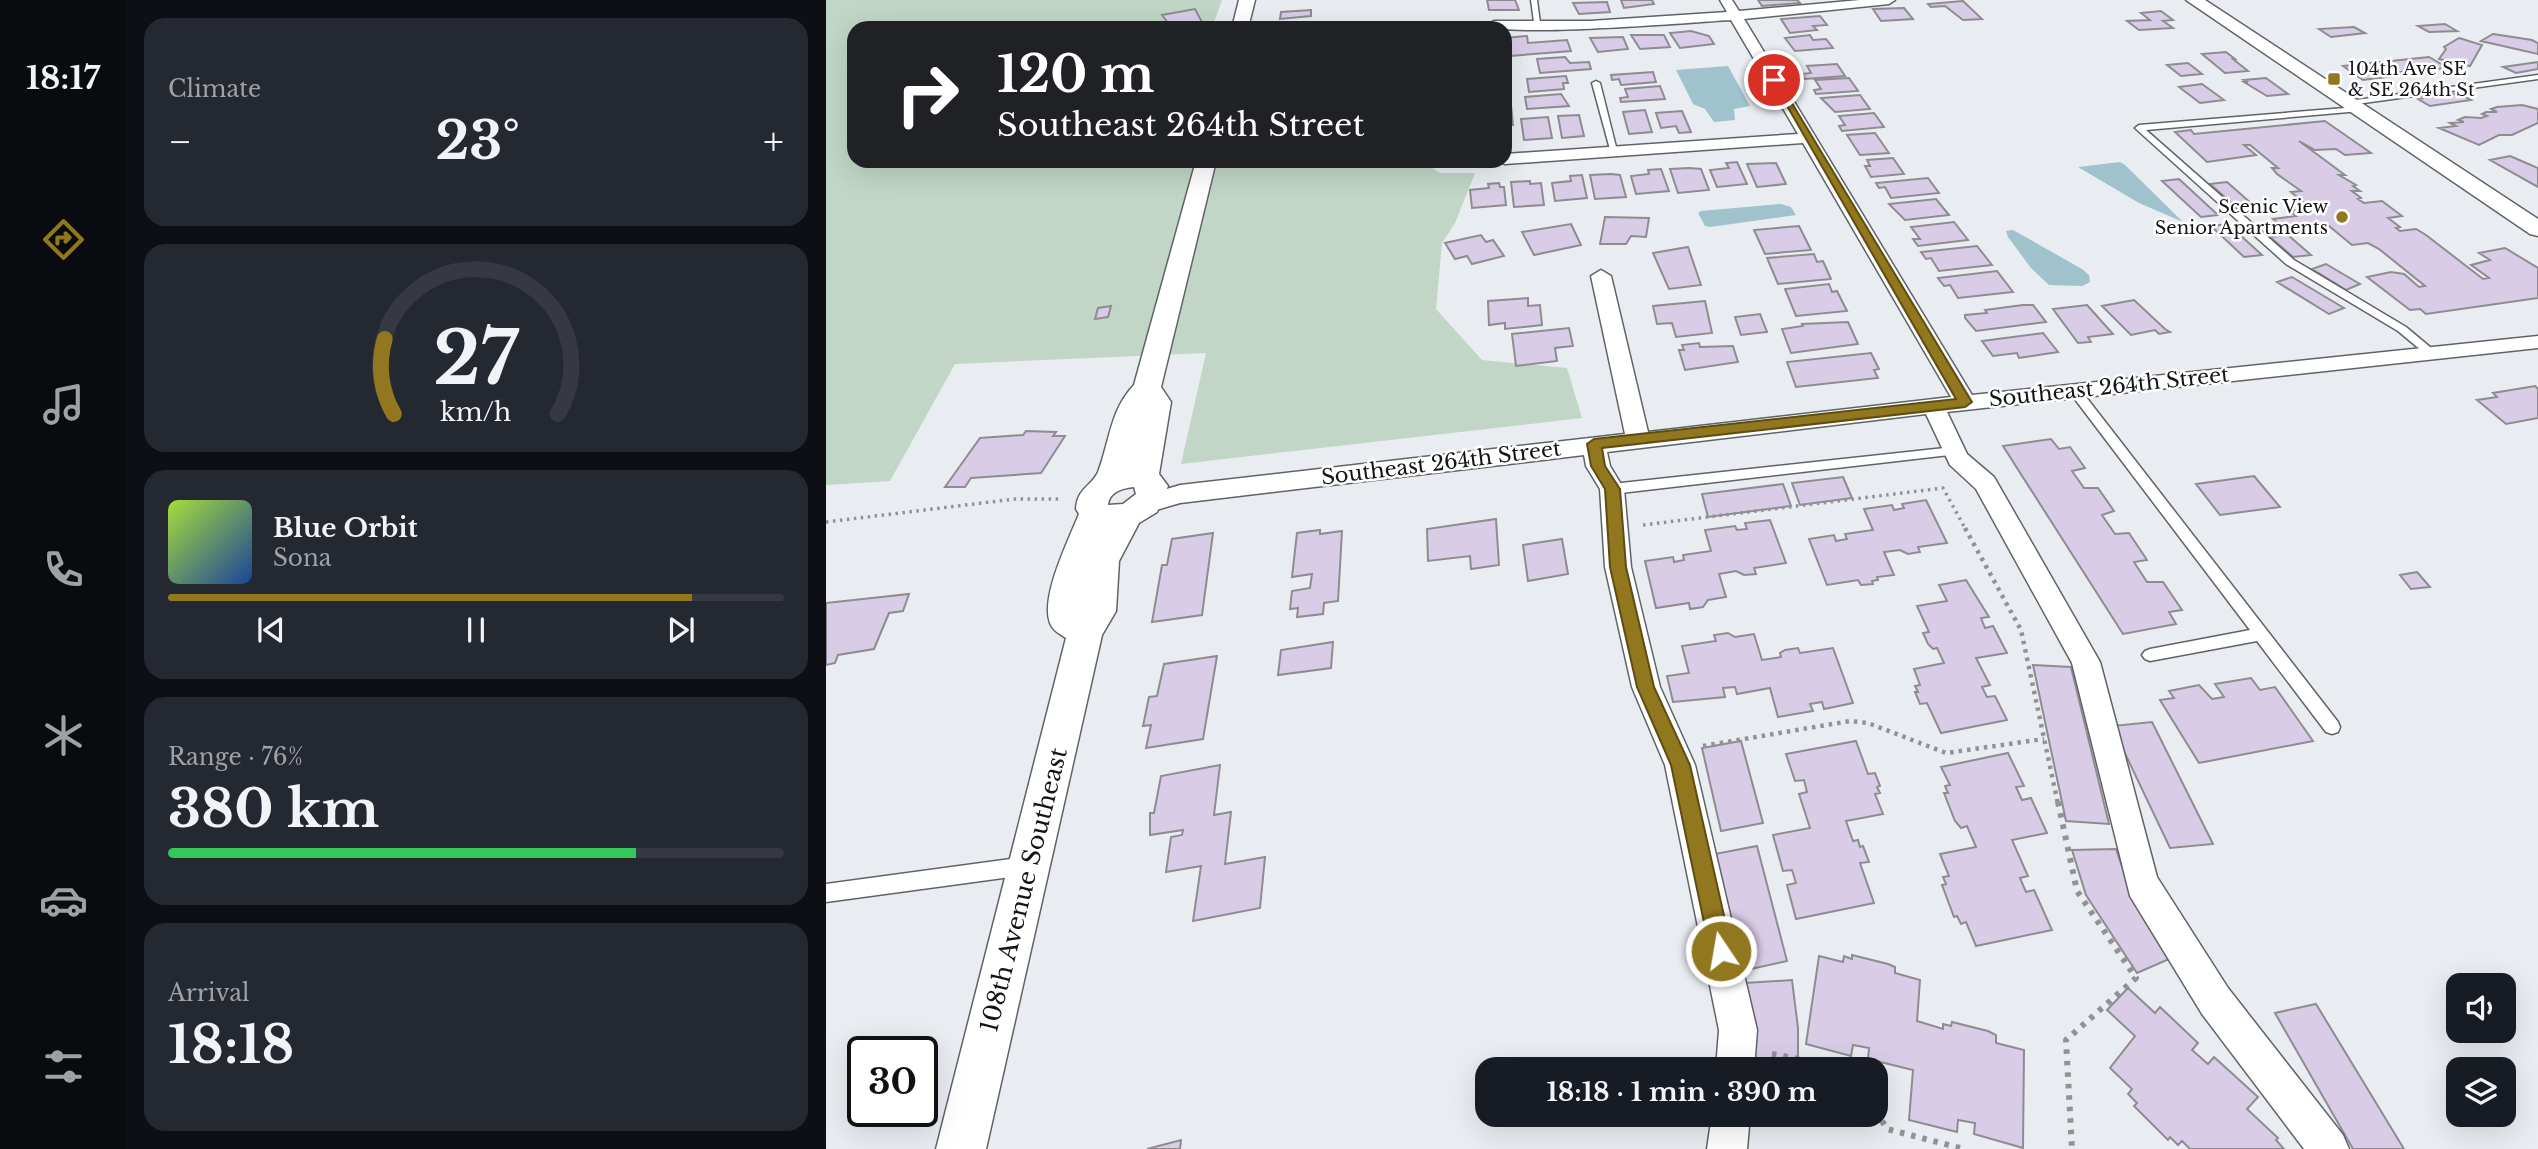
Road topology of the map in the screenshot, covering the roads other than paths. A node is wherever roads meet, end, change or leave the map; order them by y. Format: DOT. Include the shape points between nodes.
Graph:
graph roads {
  1 [pos="1247,0"];
  2 [pos="1534,0"];
  3 [pos="1888,0"];
  4 [pos="2194,0"];
  5 [pos="1731,8"];
  6 [pos="1242,21"];
  7 [pos="1538,22"];
  8 [pos="1512,24"];
  9 [pos="2538,77"];
  10 [pos="1596,83"];
  11 [pos="2353,106"];
  12 [pos="1807,138"];
  13 [pos="1615,153"];
  14 [pos="1512,159"];
  15 [pos="1204,168"];
  16 [pos="2538,229"];
  17 [pos="1601,275"];
  18 [pos="2538,342"];
  19 [pos="2432,354"];
  20 [pos="1147,388"];
  21 [pos="2075,391"];
  22 [pos="1965,402"];
  23 [pos="1933,406"];
  24 [pos="1638,439"];
  25 [pos="1594,444"];
  26 [pos="1954,451"];
  27 [pos="1110,482"];
  28 [pos="1612,489"];
  29 [pos="1150,495"];
  30 [pos="1095,513"];
  31 [pos="1085,632"];
  32 [pos="2261,634"];
  33 [pos="2150,655"];
  34 [pos="2332,727"];
  35 [pos="1030,866"];
  36 [pos="826,893"];
  37 [pos="1736,1057"];
  38 [pos="1730,1127"];
  39 [pos="961,1149"];
  40 [pos="1727,1149"];
  41 [pos="2329,1149"];
  1 -- 6 [label="street"];
  2 -- 7 [label="lane"];
  3 -- 5 [label="street" via="1805,11"];
  4 -- 11 [label="street"];
  5 -- 7 [label="street" via="1590,24"];
  5 -- 12 [label="street"];
  7 -- 8 [label="street"];
  9 -- 11 [label="lane"];
  10 -- 13 [label="lane"];
  11 -- 16 [label="street"];
  11 -- 19 [label="lane" via="2139,128 2290,262 2402,328"];
  12 -- 13 [label="street"];
  12 -- 22 [label="street"];
  13 -- 14 [label="street"];
  15 -- 20 [label="street, 108th Avenue Southeast"];
  17 -- 24 [label="street"];
  18 -- 19 [label="street, Southeast 264th Street"];
  19 -- 21 [label="street, Southeast 264th Street"];
  20 -- 27 [label="street, 108th Avenue Southeast" via="1132,404"];
  20 -- 29 [label="street, 108th Avenue Southeast" via="1157,402"];
  21 -- 22 [label="street, Southeast 264th Street"];
  21 -- 32 [label="lane"];
  22 -- 23 [label="street, Southeast 264th Street"];
  23 -- 24 [label="street, Southeast 264th Street"];
  23 -- 26 [label="street"];
  24 -- 25 [label="street, Southeast 264th Street"];
  25 -- 28 [label="street" via="1598,466"];
  25 -- 29 [label="street, Southeast 264th Street"];
  26 -- 28 [label="lane"];
  26 -- 41 [label="street" via="1984,483 2086,662 2143,884 2215,1001"];
  27 -- 29 [label="street" via="1128,477"];
  27 -- 30 [label="street, 108th Avenue Southeast" via="1092,498"];
  28 -- 37 [label="street" via="1618,567 1646,687 1680,765 1736,1017"];
  29 -- 30 [label="street" via="1106,517"];
  29 -- 31 [label="street, 108th Avenue Southeast" via="1103,561 1099,611"];
  30 -- 31 [label="street, 108th Avenue Southeast" via="1070,575 1066,620"];
  31 -- 35 [label="street, 108th Avenue Southeast"];
  32 -- 33 [label="lane"];
  32 -- 34 [label="lane"];
  35 -- 36 [label="lane"];
  35 -- 39 [label="street, 108th Avenue Southeast"];
  38 -- 40 [label="street"];
}
